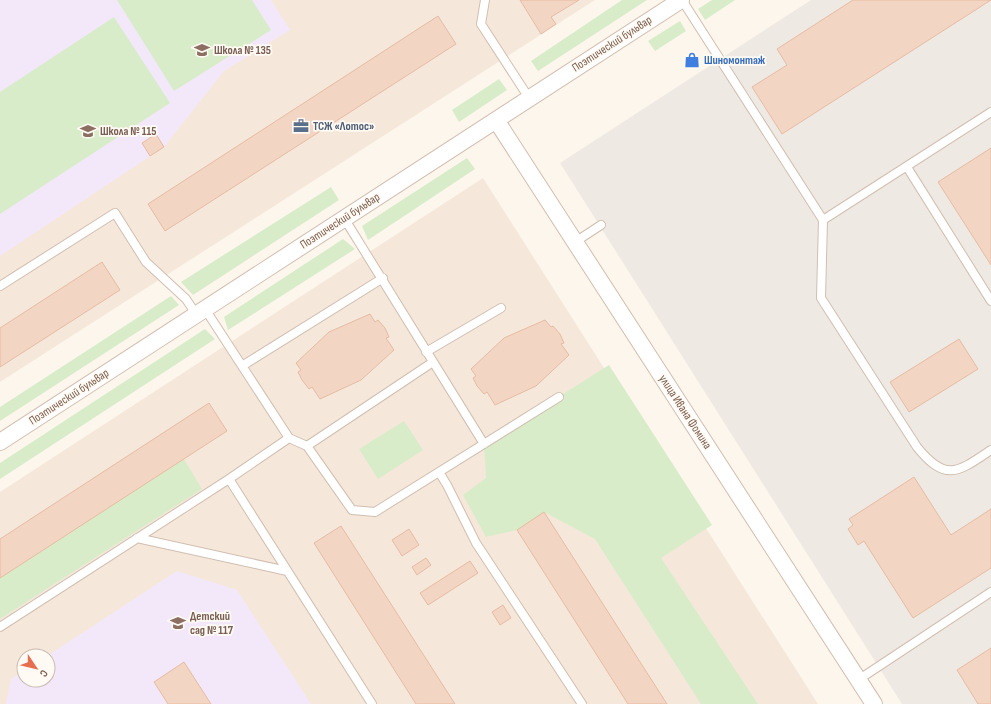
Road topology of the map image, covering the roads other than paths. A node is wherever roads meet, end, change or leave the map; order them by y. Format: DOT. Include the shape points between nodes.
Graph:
graph roads {
  1 [pos="485,0"];
  2 [pos="681,0"];
  3 [pos="529,98"];
  4 [pos="991,112"];
  5 [pos="496,120"];
  6 [pos="907,167"];
  7 [pos="344,218"];
  8 [pos="823,220"];
  9 [pos="600,226"];
  10 [pos="575,242"];
  11 [pos="383,278"];
  12 [pos="0,286"];
  13 [pos="991,301"];
  14 [pos="501,308"];
  15 [pos="201,312"];
  16 [pos="426,352"];
  17 [pos="432,362"];
  18 [pos="242,366"];
  19 [pos="559,397"];
  20 [pos="288,438"];
  21 [pos="0,442"];
  22 [pos="484,444"];
  23 [pos="307,446"];
  24 [pos="991,450"];
  25 [pos="439,472"];
  26 [pos="229,479"];
  27 [pos="137,538"];
  28 [pos="287,571"];
  29 [pos="991,592"];
  30 [pos="0,627"];
  31 [pos="858,680"];
  32 [pos="372,704"];
  33 [pos="582,704"];
  34 [pos="874,704"];
  1 -- 3 [label="lane" via="481,24"];
  2 -- 3 [label="street, Поэтический бульвар"];
  2 -- 8 [label="lane"];
  3 -- 5 [label="street, Поэтический бульвар"];
  4 -- 6 [label="lane"];
  5 -- 7 [label="street, Поэтический бульвар"];
  5 -- 10 [label="street, улица Ивана Фомина"];
  6 -- 8 [label="lane"];
  6 -- 13 [label="lane"];
  7 -- 11 [label="lane"];
  7 -- 15 [label="street, Поэтический бульвар"];
  8 -- 24 [label="lane" via="821,298 917,447 928,462 943,470 960,470"];
  9 -- 10 [label="lane"];
  10 -- 31 [label="street, улица Ивана Фомина"];
  11 -- 16 [label="lane"];
  11 -- 18 [label="lane"];
  12 -- 15 [label="lane" via="114,213 146,262"];
  14 -- 16 [label="lane"];
  15 -- 18 [label="lane"];
  15 -- 21 [label="street, Поэтический бульвар"];
  16 -- 17 [label="lane"];
  17 -- 22 [label="lane"];
  17 -- 23 [label="lane"];
  18 -- 20 [label="lane"];
  19 -- 22 [label="lane"];
  20 -- 23 [label="lane"];
  20 -- 26 [label="lane"];
  22 -- 25 [label="lane"];
  23 -- 25 [label="lane" via="352,510 375,512"];
  25 -- 33 [label="lane" via="476,543"];
  26 -- 27 [label="lane"];
  26 -- 28 [label="lane"];
  27 -- 28 [label="lane"];
  27 -- 30 [label="lane"];
  28 -- 32 [label="lane"];
  29 -- 31 [label="lane"];
  31 -- 34 [label="street, улица Ивана Фомина"];
}
